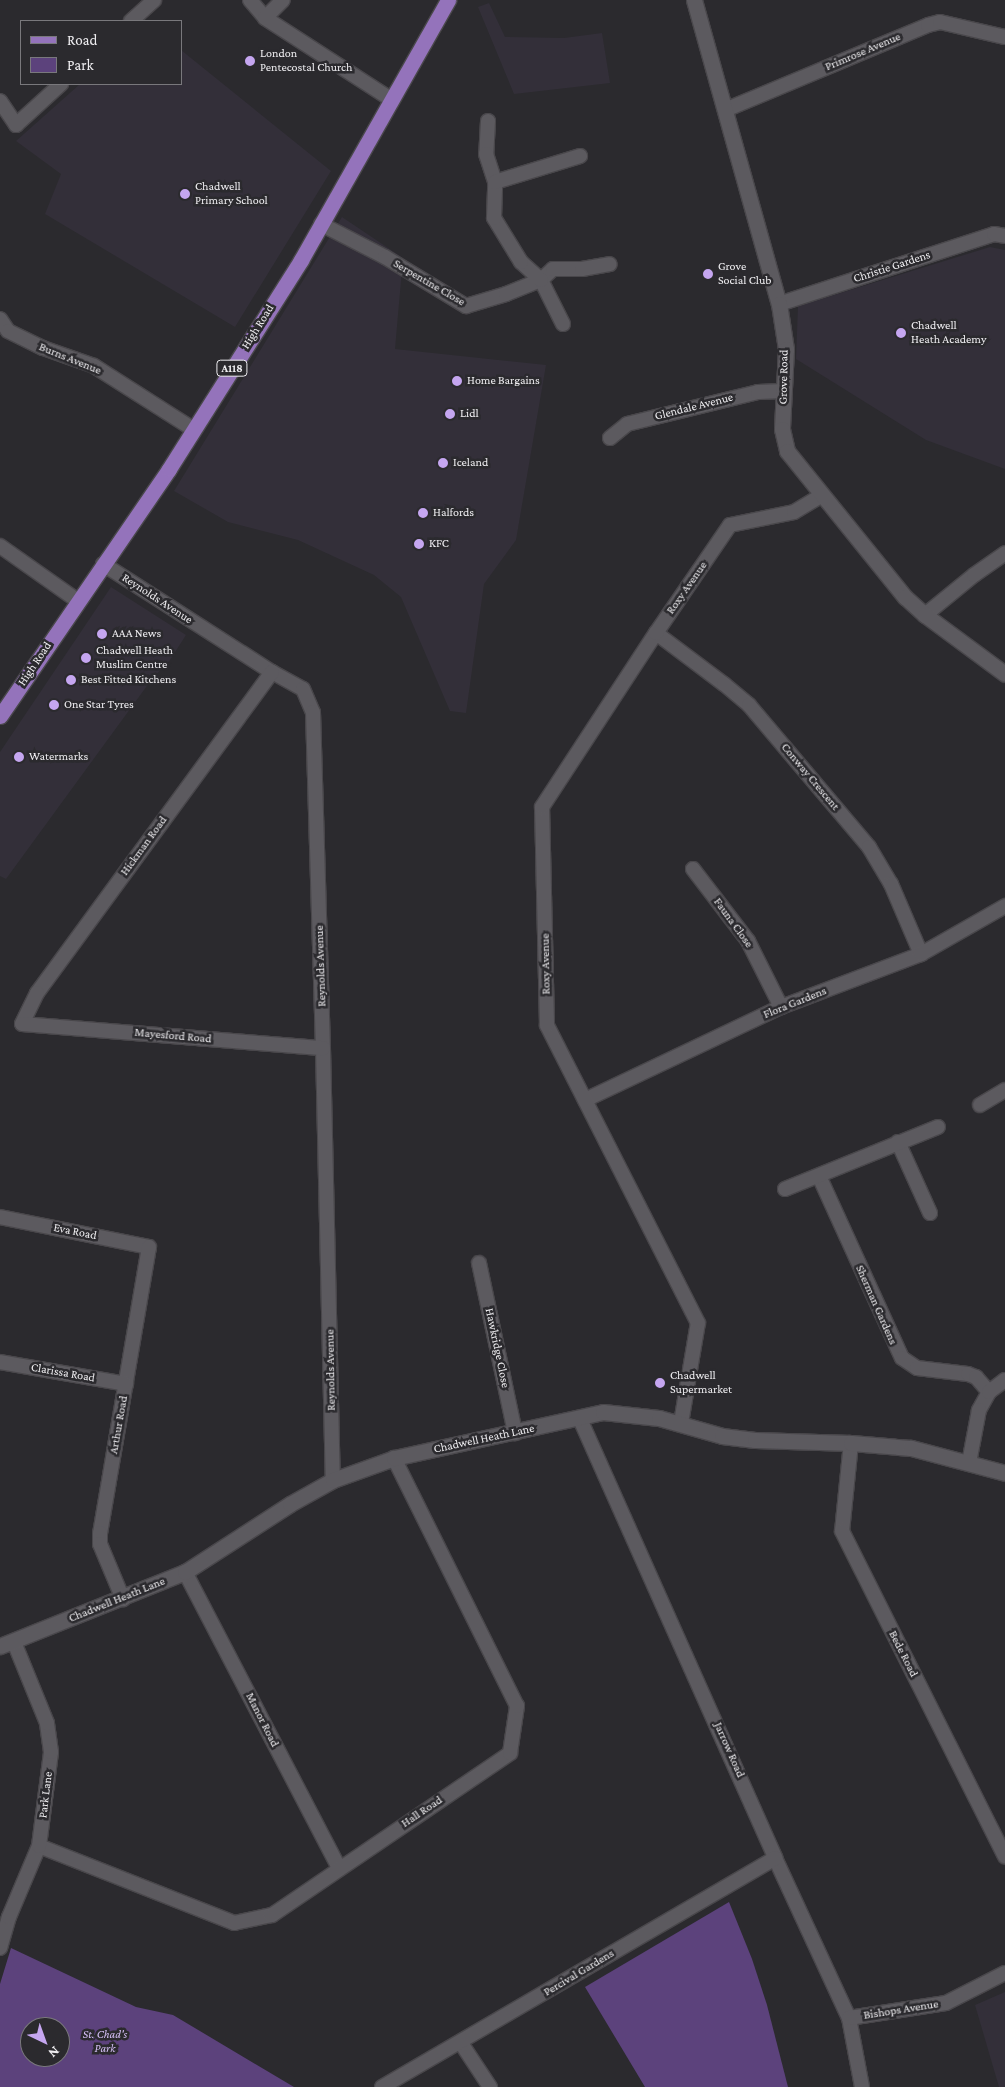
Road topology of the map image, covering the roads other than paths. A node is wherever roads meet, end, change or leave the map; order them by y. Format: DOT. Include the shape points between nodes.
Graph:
graph roads {
  1 [pos="154,0"];
  2 [pos="250,0"];
  3 [pos="283,0"];
  4 [pos="448,0"];
  5 [pos="694,0"];
  6 [pos="265,18"];
  7 [pos="132,20"];
  8 [pos="1005,37"];
  9 [pos="60,85"];
  10 [pos="392,100"];
  11 [pos="0,101"];
  12 [pos="725,110"];
  13 [pos="488,121"];
  14 [pos="580,156"];
  15 [pos="495,182"];
  16 [pos="322,224"];
  17 [pos="1005,236"];
  18 [pos="610,264"];
  19 [pos="541,280"];
  20 [pos="779,304"];
  21 [pos="0,319"];
  22 [pos="563,324"];
  23 [pos="784,391"];
  24 [pos="194,429"];
  25 [pos="610,438"];
  26 [pos="822,494"];
  27 [pos="0,546"];
  28 [pos="1005,553"];
  29 [pos="104,564"];
  30 [pos="78,601"];
  31 [pos="924,616"];
  32 [pos="656,633"];
  33 [pos="272,672"];
  34 [pos="1005,674"];
  35 [pos="0,716"];
  36 [pos="693,869"];
  37 [pos="1005,906"];
  38 [pos="921,954"];
  39 [pos="780,1007"];
  40 [pos="22,1024"];
  41 [pos="323,1048"];
  42 [pos="1005,1090"];
  43 [pos="585,1100"];
  44 [pos="980,1105"];
  45 [pos="938,1126"];
  46 [pos="898,1142"];
  47 [pos="818,1176"];
  48 [pos="785,1189"];
  49 [pos="930,1213"];
  50 [pos="0,1217"];
  51 [pos="149,1247"];
  52 [pos="479,1263"];
  53 [pos="0,1362"];
  54 [pos="1005,1380"];
  55 [pos="126,1384"];
  56 [pos="990,1392"];
  57 [pos="580,1419"];
  58 [pos="681,1423"];
  59 [pos="515,1433"];
  60 [pos="851,1443"];
  61 [pos="394,1458"];
  62 [pos="969,1462"];
  63 [pos="1005,1473"];
  64 [pos="333,1480"];
  65 [pos="185,1572"];
  66 [pos="123,1599"];
  67 [pos="7,1644"];
  68 [pos="39,1846"];
  69 [pos="1005,1856"];
  70 [pos="775,1858"];
  71 [pos="339,1868"];
  72 [pos="5,1915"];
  73 [pos="0,1948"];
  74 [pos="1005,1972"];
  75 [pos="849,2018"];
  76 [pos="461,2043"];
  77 [pos="382,2087"];
  78 [pos="490,2087"];
  79 [pos="862,2087"];
  1 -- 7 [label="street"];
  2 -- 6 [label="street"];
  3 -- 6 [label="street"];
  4 -- 10 [label="main road, High Road / A118"];
  5 -- 12 [label="street, Grove Road"];
  6 -- 10 [label="street"];
  8 -- 12 [label="street, Primrose Avenue" via="940,22 928,25"];
  9 -- 11 [label="street" via="16,125"];
  10 -- 16 [label="main road, High Road / A118"];
  12 -- 20 [label="street, Grove Road"];
  13 -- 15 [label="street" via="486,154"];
  14 -- 15 [label="street"];
  15 -- 19 [label="street" via="494,218 521,262"];
  16 -- 19 [label="street, Serpentine Close" via="466,306"];
  16 -- 24 [label="main road, High Road / A118"];
  17 -- 20 [label="street, Christie Gardens" via="994,234"];
  18 -- 19 [label="street, Serpentine Close" via="582,269 553,269"];
  19 -- 22 [label="street"];
  20 -- 23 [label="street, Grove Road" via="786,348"];
  21 -- 24 [label="street, Burns Avenue" via="8,331 42,348 94,366"];
  23 -- 25 [label="street, Glendale Avenue" via="758,392 627,424"];
  23 -- 26 [label="street, Grove Road" via="782,429 787,451"];
  24 -- 29 [label="main road, High Road / A118"];
  26 -- 31 [label="street, Grove Road"];
  26 -- 32 [label="street, Roxy Avenue" via="794,512 730,525"];
  27 -- 30 [label="street"];
  28 -- 31 [label="street"];
  29 -- 30 [label="main road, High Road / A118"];
  29 -- 33 [label="street, Reynolds Avenue"];
  30 -- 35 [label="main road, High Road / A118"];
  31 -- 34 [label="street, Grove Road"];
  32 -- 38 [label="street, Conway Crescent" via="749,706 869,847 891,884"];
  32 -- 43 [label="street, Roxy Avenue" via="542,808 547,1024"];
  33 -- 40 [label="street, Hickman Road" via="37,993"];
  33 -- 41 [label="street, Reynolds Avenue" via="303,689 313,712"];
  36 -- 39 [label="street, Fauna Close" via="748,941"];
  37 -- 38 [label="street, Flora Gardens"];
  38 -- 39 [label="street, Flora Gardens"];
  39 -- 43 [label="street, Flora Gardens"];
  40 -- 41 [label="street, Mayesford Road"];
  41 -- 64 [label="street, Reynolds Avenue"];
  42 -- 44 [label="street"];
  43 -- 58 [label="street, Roxy Avenue" via="698,1323"];
  45 -- 46 [label="street"];
  46 -- 47 [label="street"];
  46 -- 49 [label="street"];
  47 -- 48 [label="street"];
  47 -- 56 [label="street, Sherman Gardens" via="902,1358 918,1368 976,1377"];
  50 -- 51 [label="street, Eva Road"];
  51 -- 55 [label="street, Arthur Road"];
  52 -- 59 [label="street, Hawkridge Close"];
  53 -- 55 [label="street, Clarissa Road"];
  54 -- 56 [label="street"];
  55 -- 66 [label="street, Arthur Road" via="100,1533 100,1544"];
  56 -- 62 [label="street" via="979,1410"];
  57 -- 58 [label="street, Chadwell Heath Lane" via="604,1412"];
  57 -- 59 [label="street, Chadwell Heath Lane"];
  57 -- 70 [label="street, Jarrow Road"];
  58 -- 60 [label="street, Chadwell Heath Lane" via="722,1436 755,1440"];
  59 -- 61 [label="street, Chadwell Heath Lane"];
  60 -- 62 [label="street, Chadwell Heath Lane" via="911,1448"];
  60 -- 69 [label="street, Bede Road" via="842,1531"];
  61 -- 64 [label="street, Chadwell Heath Lane"];
  61 -- 71 [label="street, Hall Road" via="517,1706 510,1753"];
  62 -- 63 [label="street, Chadwell Heath Lane"];
  64 -- 65 [label="street, Chadwell Heath Lane"];
  65 -- 66 [label="street, Chadwell Heath Lane"];
  65 -- 71 [label="street, Manor Road"];
  66 -- 67 [label="street, Chadwell Heath Lane"];
  67 -- 68 [label="street, Park Lane" via="47,1722 51,1752"];
  68 -- 71 [label="street, Hall Road" via="234,1922 272,1915"];
  68 -- 72 [label="street, Park Lane"];
  70 -- 75 [label="street, Jarrow Road"];
  70 -- 76 [label="street, Percival Gardens"];
  72 -- 73 [label="street, Park Lane"];
  74 -- 75 [label="street, Bishops Avenue" via="946,2003"];
  75 -- 79 [label="street, Jarrow Road"];
  76 -- 77 [label="street, Percival Gardens"];
  76 -- 78 [label="street"];
}
